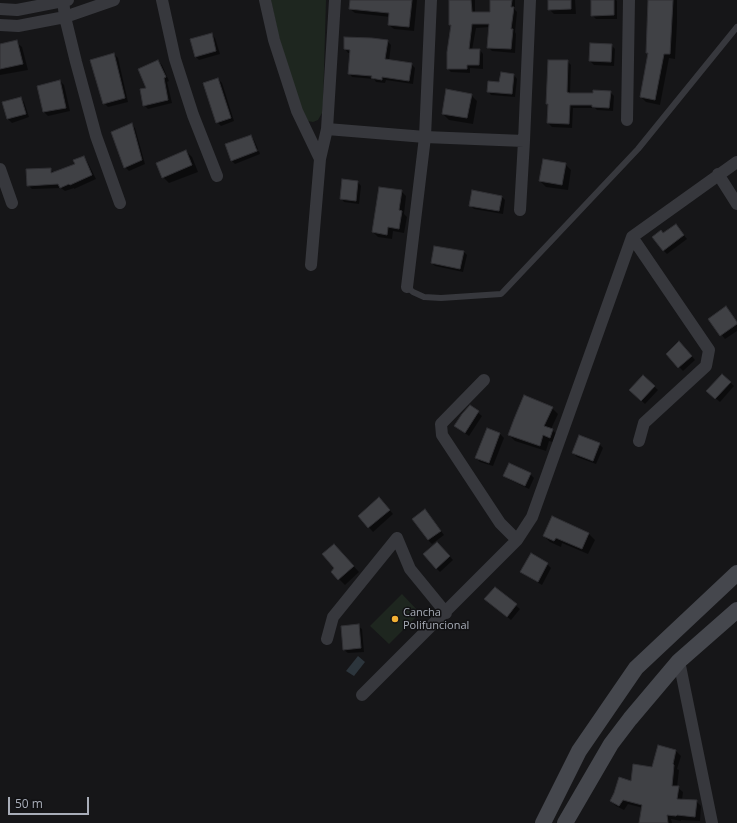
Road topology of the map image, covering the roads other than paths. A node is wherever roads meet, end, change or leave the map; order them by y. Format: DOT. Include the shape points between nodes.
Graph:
graph roads {
  1 [pos="114,0"];
  2 [pos="162,0"];
  3 [pos="265,0"];
  4 [pos="335,0"];
  5 [pos="430,0"];
  6 [pos="530,0"];
  7 [pos="629,0"];
  8 [pos="64,1"];
  9 [pos="0,9"];
  10 [pos="65,17"];
  11 [pos="0,25"];
  12 [pos="737,27"];
  13 [pos="627,120"];
  14 [pos="328,129"];
  15 [pos="425,137"];
  16 [pos="524,141"];
  17 [pos="320,159"];
  18 [pos="737,162"];
  19 [pos="0,169"];
  20 [pos="718,174"];
  21 [pos="217,176"];
  22 [pos="12,203"];
  23 [pos="120,203"];
  24 [pos="737,204"];
  25 [pos="520,210"];
  26 [pos="632,237"];
  27 [pos="311,265"];
  28 [pos="407,287"];
  29 [pos="484,380"];
  30 [pos="639,441"];
  31 [pos="517,540"];
  32 [pos="737,573"];
  33 [pos="737,610"];
  34 [pos="446,613"];
  35 [pos="326,639"];
  36 [pos="679,661"];
  37 [pos="362,695"];
  38 [pos="543,823"];
  39 [pos="565,823"];
  40 [pos="712,823"];
  1 -- 10 [label="street"];
  2 -- 21 [label="street" via="193,115"];
  3 -- 17 [label="street" via="274,40 297,111"];
  4 -- 14 [label="street"];
  5 -- 15 [label="street"];
  6 -- 16 [label="street"];
  7 -- 13 [label="street"];
  8 -- 9 [label="street" via="17,10"];
  8 -- 10 [label="street"];
  10 -- 11 [label="street" via="18,26"];
  10 -- 23 [label="street" via="96,136"];
  12 -- 28 [label="lane" via="638,149 501,294 424,297"];
  14 -- 15 [label="street"];
  14 -- 17 [label="street"];
  15 -- 16 [label="street"];
  15 -- 28 [label="street"];
  16 -- 25 [label="street"];
  17 -- 27 [label="street"];
  18 -- 20 [label="street"];
  19 -- 22 [label="street"];
  20 -- 24 [label="street"];
  20 -- 26 [label="street"];
  26 -- 30 [label="street" via="709,350 706,366 644,423"];
  26 -- 31 [label="street" via="532,517"];
  29 -- 31 [label="street" via="441,424 442,435 500,523"];
  31 -- 34 [label="street"];
  32 -- 38 [label="street" via="636,668 579,751"];
  33 -- 36 [label="street"];
  34 -- 35 [label="street" via="410,569 397,538 333,617"];
  34 -- 37 [label="street"];
  36 -- 39 [label="street" via="612,744"];
  36 -- 40 [label="street"];
}
